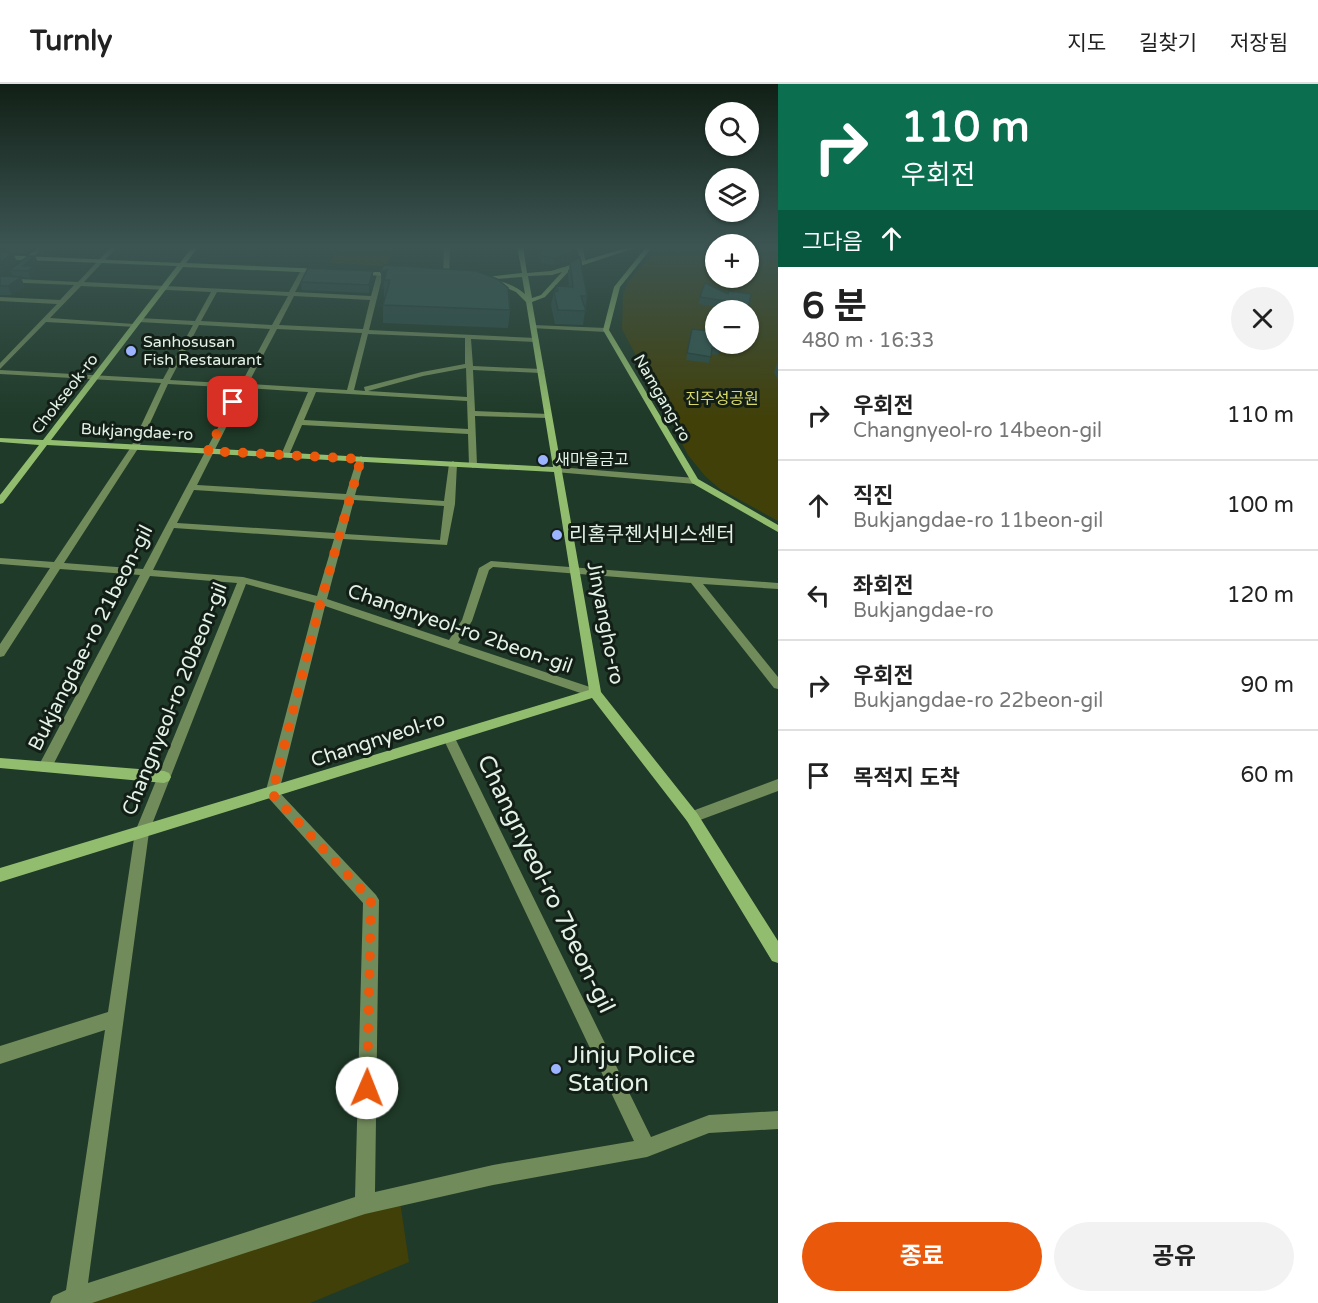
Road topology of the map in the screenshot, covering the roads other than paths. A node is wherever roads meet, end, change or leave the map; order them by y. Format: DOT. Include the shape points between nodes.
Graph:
graph roads {
  1 [pos="60,303"];
  2 [pos="152,303"];
  3 [pos="208,303"];
  4 [pos="286,303"];
  5 [pos="373,303"];
  6 [pos="529,303"];
  7 [pos="613,303"];
  8 [pos="44,320"];
  9 [pos="198,322"];
  10 [pos="137,323"];
  11 [pos="275,325"];
  12 [pos="533,327"];
  13 [pos="368,330"];
  14 [pos="606,330"];
  15 [pos="468,336"];
  16 [pos="536,340"];
  17 [pos="469,366"];
  18 [pos="0,367"];
  19 [pos="541,371"];
  20 [pos="0,372"];
  21 [pos="95,377"];
  22 [pos="165,382"];
  23 [pos="242,386"];
  24 [pos="313,390"];
  25 [pos="353,392"];
  26 [pos="470,399"];
  27 [pos="471,413"];
  28 [pos="548,416"];
  29 [pos="299,422"];
  30 [pos="472,432"];
  31 [pos="0,440"];
  32 [pos="45,442"];
  33 [pos="135,447"];
  34 [pos="208,451"];
  35 [pos="285,455"];
  36 [pos="361,459"];
  37 [pos="453,464"];
  38 [pos="473,465"];
  39 [pos="558,470"];
  40 [pos="695,481"];
  41 [pos="190,487"];
  42 [pos="351,497"];
  43 [pos="0,501"];
  44 [pos="450,504"];
  45 [pos="170,525"];
  46 [pos="778,530"];
  47 [pos="339,536"];
  48 [pos="0,561"];
  49 [pos="57,566"];
  50 [pos="574,569"];
  51 [pos="145,572"];
  52 [pos="694,579"];
  53 [pos="243,580"];
  54 [pos="778,586"];
  55 [pos="321,601"];
  56 [pos="451,645"];
  57 [pos="0,653"];
  58 [pos="778,685"];
  59 [pos="596,693"];
  60 [pos="449,738"];
  61 [pos="0,763"];
  62 [pos="45,767"];
  63 [pos="164,777"];
  64 [pos="778,784"];
  65 [pos="272,794"];
  66 [pos="692,817"];
  67 [pos="142,832"];
  68 [pos="0,875"];
  69 [pos="778,955"];
  70 [pos="116,1018"];
  71 [pos="0,1055"];
  72 [pos="778,1120"];
  73 [pos="647,1148"];
  74 [pos="365,1204"];
  75 [pos="68,1300"];
  1 -- 8 [label="street"];
  2 -- 10 [label="street, Chokseok-ro"];
  3 -- 9 [label="street"];
  4 -- 11 [label="street, Bukjangdae-ro 21beon-gil"];
  5 -- 13 [label="street"];
  6 -- 12 [label="street, Jinyangho-ro"];
  7 -- 14 [label="street"];
  8 -- 10 [label="street"];
  8 -- 18 [label="street"];
  9 -- 10 [label="street"];
  9 -- 11 [label="street"];
  9 -- 22 [label="street"];
  10 -- 21 [label="street, Chokseok-ro"];
  11 -- 13 [label="street"];
  11 -- 23 [label="street, Bukjangdae-ro 21beon-gil"];
  12 -- 14 [label="street"];
  12 -- 16 [label="street, Jinyangho-ro"];
  13 -- 15 [label="street"];
  13 -- 25 [label="street"];
  14 -- 40 [label="street, Namgang-ro"];
  15 -- 16 [label="street"];
  15 -- 17 [label="street"];
  16 -- 19 [label="street, Jinyangho-ro"];
  17 -- 19 [label="street"];
  17 -- 25 [label="street"];
  17 -- 26 [label="street"];
  19 -- 28 [label="street, Jinyangho-ro"];
  20 -- 21 [label="street"];
  21 -- 22 [label="street"];
  21 -- 32 [label="street, Chokseok-ro"];
  22 -- 23 [label="street"];
  22 -- 33 [label="street"];
  23 -- 24 [label="street"];
  23 -- 34 [label="street, Bukjangdae-ro 21beon-gil"];
  24 -- 25 [label="street"];
  24 -- 29 [label="street"];
  25 -- 26 [label="street"];
  26 -- 27 [label="street"];
  27 -- 28 [label="street"];
  27 -- 30 [label="street"];
  28 -- 39 [label="street, Jinyangho-ro"];
  29 -- 30 [label="street"];
  29 -- 35 [label="street"];
  30 -- 38 [label="street"];
  31 -- 32 [label="street, Bukjangdae-ro"];
  32 -- 33 [label="street, Bukjangdae-ro"];
  32 -- 43 [label="street, Chokseok-ro"];
  33 -- 34 [label="street, Bukjangdae-ro"];
  33 -- 49 [label="street"];
  34 -- 35 [label="street, Bukjangdae-ro"];
  34 -- 41 [label="street, Bukjangdae-ro 21beon-gil"];
  35 -- 36 [label="street, Bukjangdae-ro"];
  36 -- 37 [label="street, Bukjangdae-ro"];
  36 -- 42 [label="street"];
  37 -- 38 [label="street, Bukjangdae-ro"];
  37 -- 44 [label="street"];
  38 -- 39 [label="street, Bukjangdae-ro"];
  39 -- 40 [label="street"];
  39 -- 50 [label="street, Jinyangho-ro"];
  40 -- 46 [label="street, Namgang-ro"];
  41 -- 42 [label="street"];
  41 -- 45 [label="street, Bukjangdae-ro 21beon-gil"];
  42 -- 44 [label="street"];
  42 -- 47 [label="street"];
  44 -- 47 [label="street, Bukjangdae-ro 21beon-gil" via="444,543"];
  45 -- 47 [label="street, Bukjangdae-ro 21beon-gil"];
  45 -- 51 [label="street, Bukjangdae-ro 21beon-gil"];
  47 -- 55 [label="street"];
  48 -- 49 [label="street, Changnyeol-ro 2beon-gil"];
  49 -- 51 [label="street, Changnyeol-ro 2beon-gil"];
  49 -- 57 [label="street"];
  50 -- 52 [label="street"];
  50 -- 56 [label="street" via="490,564 484,568 467,621"];
  50 -- 59 [label="street, Jinyangho-ro"];
  51 -- 53 [label="street, Changnyeol-ro 2beon-gil"];
  51 -- 62 [label="street, Bukjangdae-ro 21beon-gil"];
  52 -- 54 [label="street"];
  52 -- 58 [label="street"];
  53 -- 55 [label="street, Changnyeol-ro 2beon-gil"];
  53 -- 63 [label="street, Changnyeol-ro 20beon-gil"];
  55 -- 56 [label="street, Changnyeol-ro 2beon-gil"];
  55 -- 65 [label="street"];
  56 -- 59 [label="street, Changnyeol-ro 2beon-gil"];
  59 -- 60 [label="street, Changnyeol-ro"];
  59 -- 66 [label="street, Jinyangho-ro"];
  60 -- 65 [label="street, Changnyeol-ro"];
  60 -- 73 [label="street, Changnyeol-ro 7beon-gil"];
  61 -- 62 [label="street"];
  62 -- 63 [label="street"];
  63 -- 67 [label="street, Changnyeol-ro 20beon-gil"];
  64 -- 66 [label="street"];
  65 -- 67 [label="street, Changnyeol-ro"];
  65 -- 74 [label="street" via="371,900"];
  66 -- 69 [label="street, Jinyangho-ro"];
  67 -- 68 [label="street, Changnyeol-ro"];
  67 -- 70 [label="street, Changnyeol-ro 20beon-gil"];
  70 -- 71 [label="street"];
  70 -- 75 [label="street, Changnyeol-ro 20beon-gil"];
  72 -- 73 [label="street" via="709,1124"];
  73 -- 74 [label="street" via="493,1175"];
  74 -- 75 [label="street"];
}
